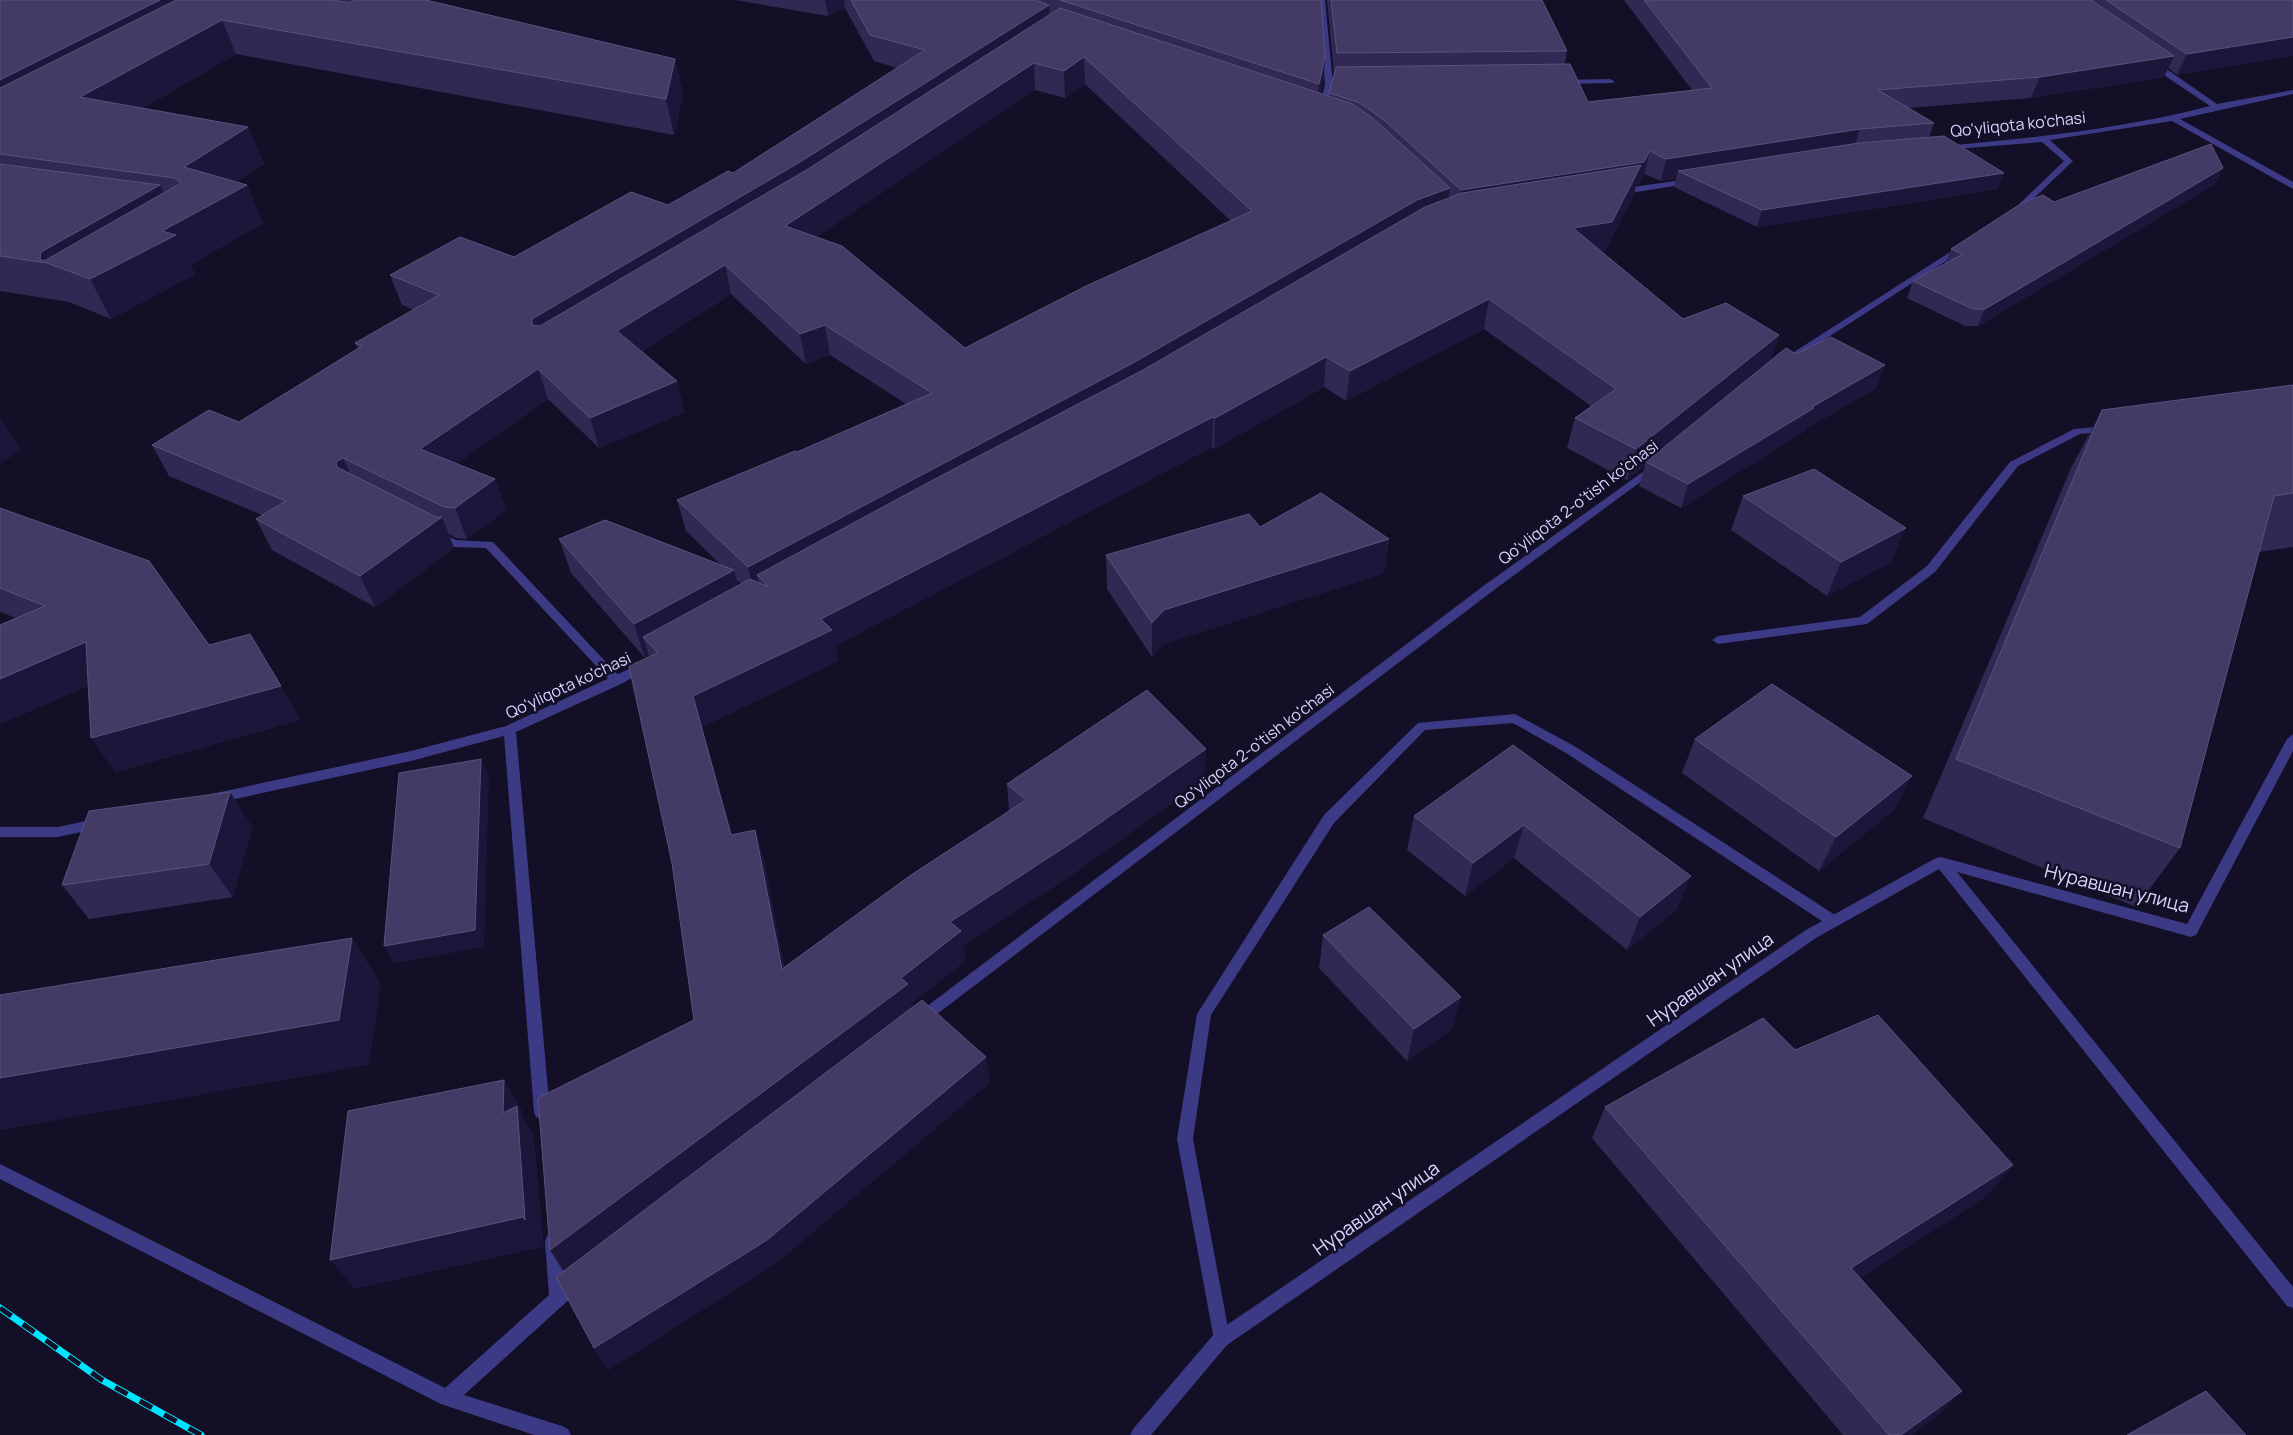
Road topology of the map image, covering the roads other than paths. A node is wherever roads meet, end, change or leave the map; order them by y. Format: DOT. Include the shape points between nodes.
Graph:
graph roads {
  1 [pos="1322,0"];
  2 [pos="2145,59"];
  3 [pos="1552,82"];
  4 [pos="1610,82"];
  5 [pos="1330,84"];
  6 [pos="1339,84"];
  7 [pos="2293,92"];
  8 [pos="2216,107"];
  9 [pos="1312,112"];
  10 [pos="1322,115"];
  11 [pos="1330,118"];
  12 [pos="2172,118"];
  13 [pos="2044,139"];
  14 [pos="1929,149"];
  15 [pos="1698,180"];
  16 [pos="2293,186"];
  17 [pos="1610,193"];
  18 [pos="2006,219"];
  19 [pos="1975,240"];
  20 [pos="1768,372"];
  21 [pos="2116,429"];
  22 [pos="1660,461"];
  23 [pos="427,530"];
  24 [pos="1718,640"];
  25 [pos="652,662"];
  26 [pos="617,681"];
  27 [pos="510,730"];
  28 [pos="2293,739"];
  29 [pos="201,802"];
  30 [pos="115,820"];
  31 [pos="0,832"];
  32 [pos="1941,862"];
  33 [pos="1833,921"];
  34 [pos="909,1028"];
  35 [pos="544,1127"];
  36 [pos="0,1171"];
  37 [pos="552,1227"];
  38 [pos="588,1273"];
  39 [pos="558,1296"];
  40 [pos="2293,1300"];
  41 [pos="1221,1340"];
  42 [pos="447,1398"];
  43 [pos="562,1435"];
  44 [pos="1140,1435"];
  1 -- 5 [label="street"];
  2 -- 8 [label="street"];
  3 -- 4 [label="street"];
  5 -- 6 [label="street"];
  5 -- 10 [label="street"];
  7 -- 8 [label="street, Qo'yliqota ko'chasi"];
  8 -- 12 [label="street, Qo'yliqota ko'chasi"];
  9 -- 10 [label="street"];
  10 -- 11 [label="street"];
  12 -- 13 [label="street, Qo'yliqota ko'chasi"];
  12 -- 16 [label="street"];
  13 -- 14 [label="street, Qo'yliqota ko'chasi"];
  13 -- 18 [label="street" via="2069,161"];
  15 -- 17 [label="street"];
  19 -- 20 [label="street"];
  21 -- 24 [label="street" via="2078,431 2014,464 1931,569 1863,621"];
  22 -- 34 [label="street, Qo'yliqota 2-o'tish ko'chasi"];
  23 -- 26 [label="street" via="454,543 489,545"];
  25 -- 26 [label="street, Qo'yliqota ko'chasi"];
  26 -- 27 [label="street, Qo'yliqota ko'chasi"];
  27 -- 29 [label="street, Qo'yliqota ko'chasi" via="411,756"];
  27 -- 35 [label="street"];
  28 -- 32 [label="street, Нуравшан улица" via="2191,931"];
  30 -- 31 [label="street" via="58,832"];
  32 -- 33 [label="street, Нуравшан улица"];
  32 -- 40 [label="street"];
  33 -- 41 [label="street, Нуравшан улица" via="1802,939"];
  33 -- 41 [label="street" via="1571,750 1515,718 1422,726 1329,819 1204,1014 1185,1139"];
  36 -- 42 [label="street"];
  37 -- 39 [label="street"];
  38 -- 39 [label="street"];
  39 -- 42 [label="street"];
  41 -- 44 [label="street, Нуравшан улица"];
  42 -- 43 [label="street"];
}
